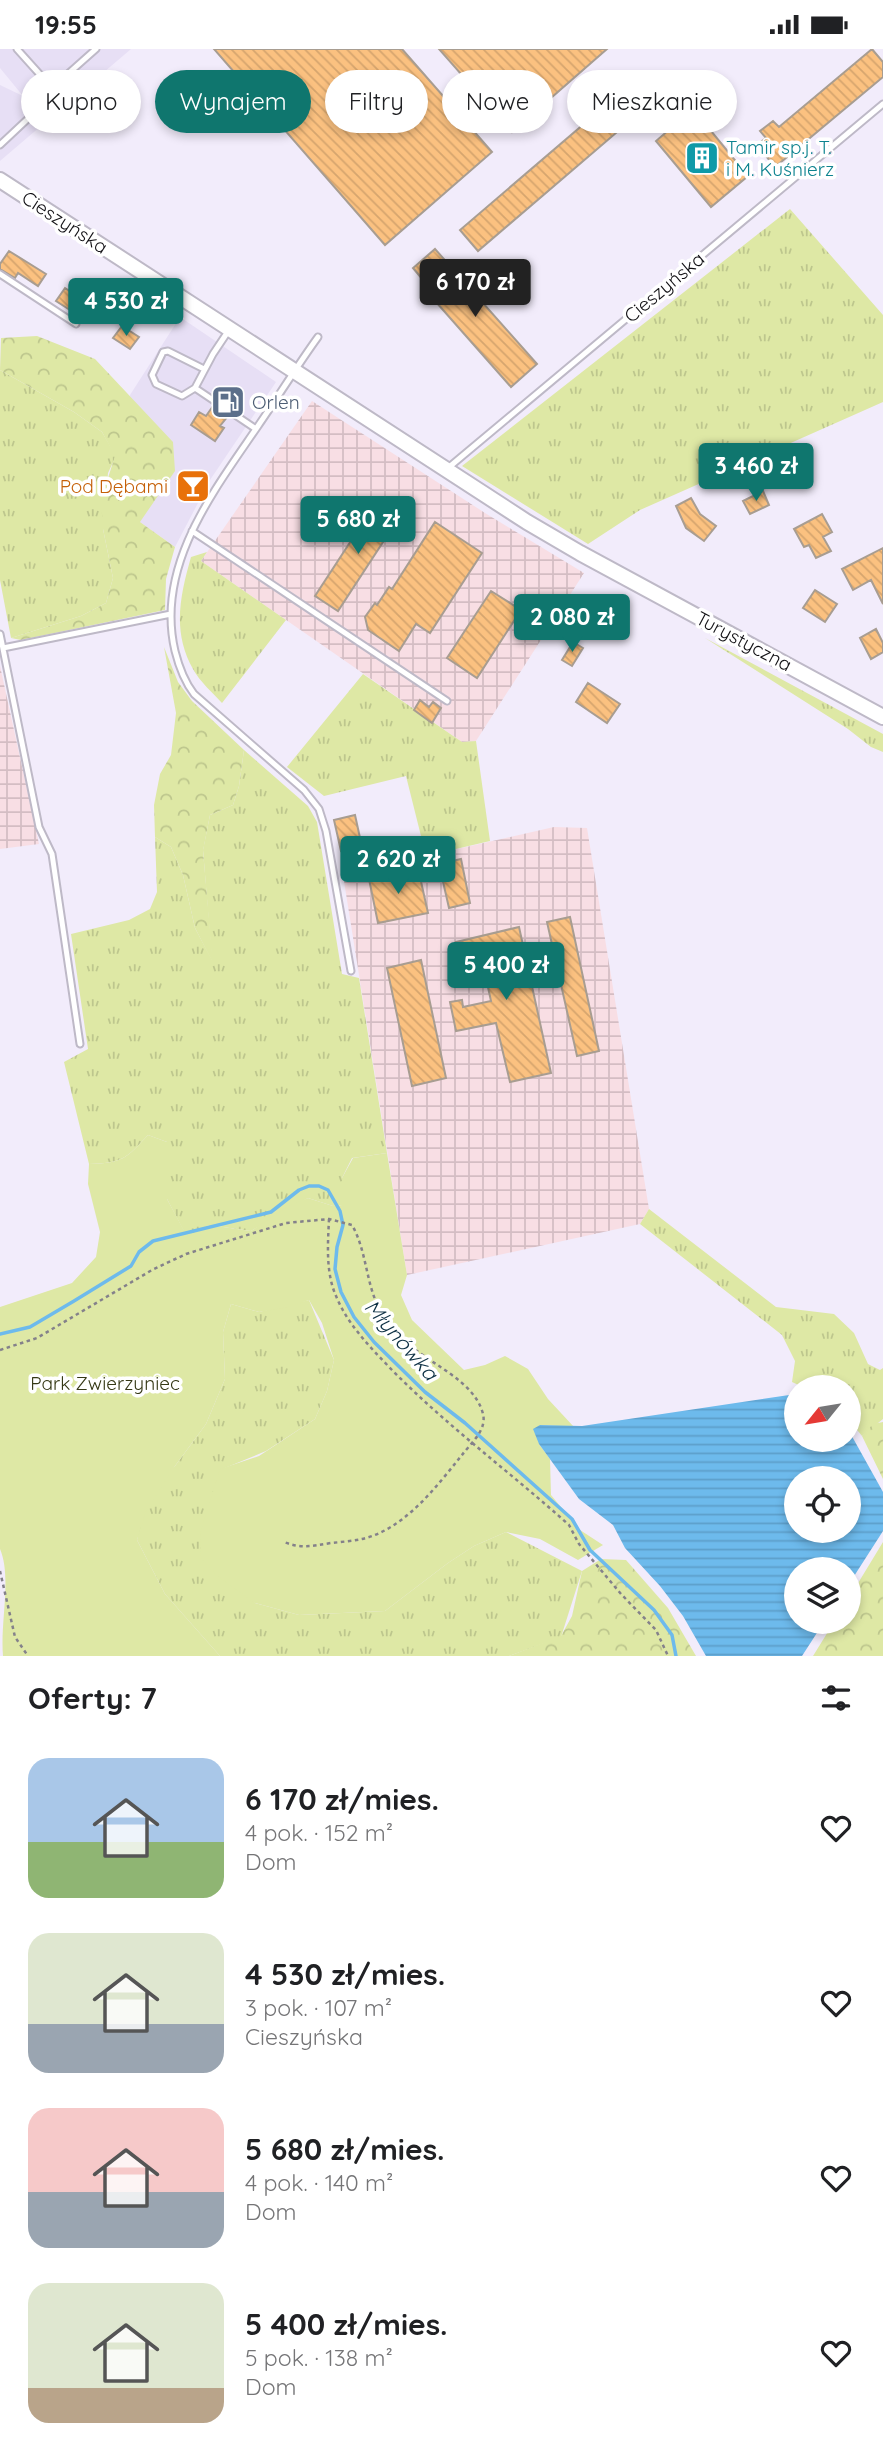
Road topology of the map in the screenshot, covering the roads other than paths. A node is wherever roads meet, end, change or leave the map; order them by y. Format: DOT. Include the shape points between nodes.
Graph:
graph roads {
  1 [pos="16,49"];
  2 [pos="96,49"];
  3 [pos="35,70"];
  4 [pos="72,70"];
  5 [pos="883,104"];
  6 [pos="21,125"];
  7 [pos="0,145"];
  8 [pos="0,180"];
  9 [pos="0,274"];
  10 [pos="76,324"];
  11 [pos="229,329"];
  12 [pos="318,337"];
  13 [pos="204,369"];
  14 [pos="295,372"];
  15 [pos="195,388"];
  16 [pos="256,429"];
  17 [pos="446,471"];
  18 [pos="192,531"];
  19 [pos="567,546"];
  20 [pos="171,614"];
  21 [pos="0,634"];
  22 [pos="3,648"];
  23 [pos="447,701"];
  24 [pos="883,717"];
  25 [pos="351,971"];
  26 [pos="80,1044"];
  1 -- 3 [label="lane"];
  2 -- 4 [label="lane"];
  5 -- 17 [label="lane, Cieszyńska"];
  6 -- 7 [label="lane"];
  8 -- 11 [label="main road, Cieszyńska"];
  9 -- 10 [label="lane"];
  11 -- 13 [label="lane"];
  11 -- 14 [label="main road, Cieszyńska"];
  12 -- 14 [label="lane"];
  13 -- 15 [label="lane"];
  13 -- 15 [label="lane" via="168,351 163,352 152,375 156,384 182,395"];
  14 -- 16 [label="lane"];
  14 -- 17 [label="main road, Cieszyńska"];
  15 -- 16 [label="lane"];
  16 -- 18 [label="lane" via="212,491"];
  17 -- 19 [label="main road, Cieszyńska"];
  18 -- 20 [label="lane" via="175,579"];
  18 -- 23 [label="lane"];
  19 -- 24 [label="main road, Turystyczna"];
  20 -- 22 [label="lane"];
  20 -- 25 [label="lane" via="182,676 194,694 304,790 319,809"];
  21 -- 22 [label="lane"];
  22 -- 26 [label="lane" via="38,827 52,854"];
}
